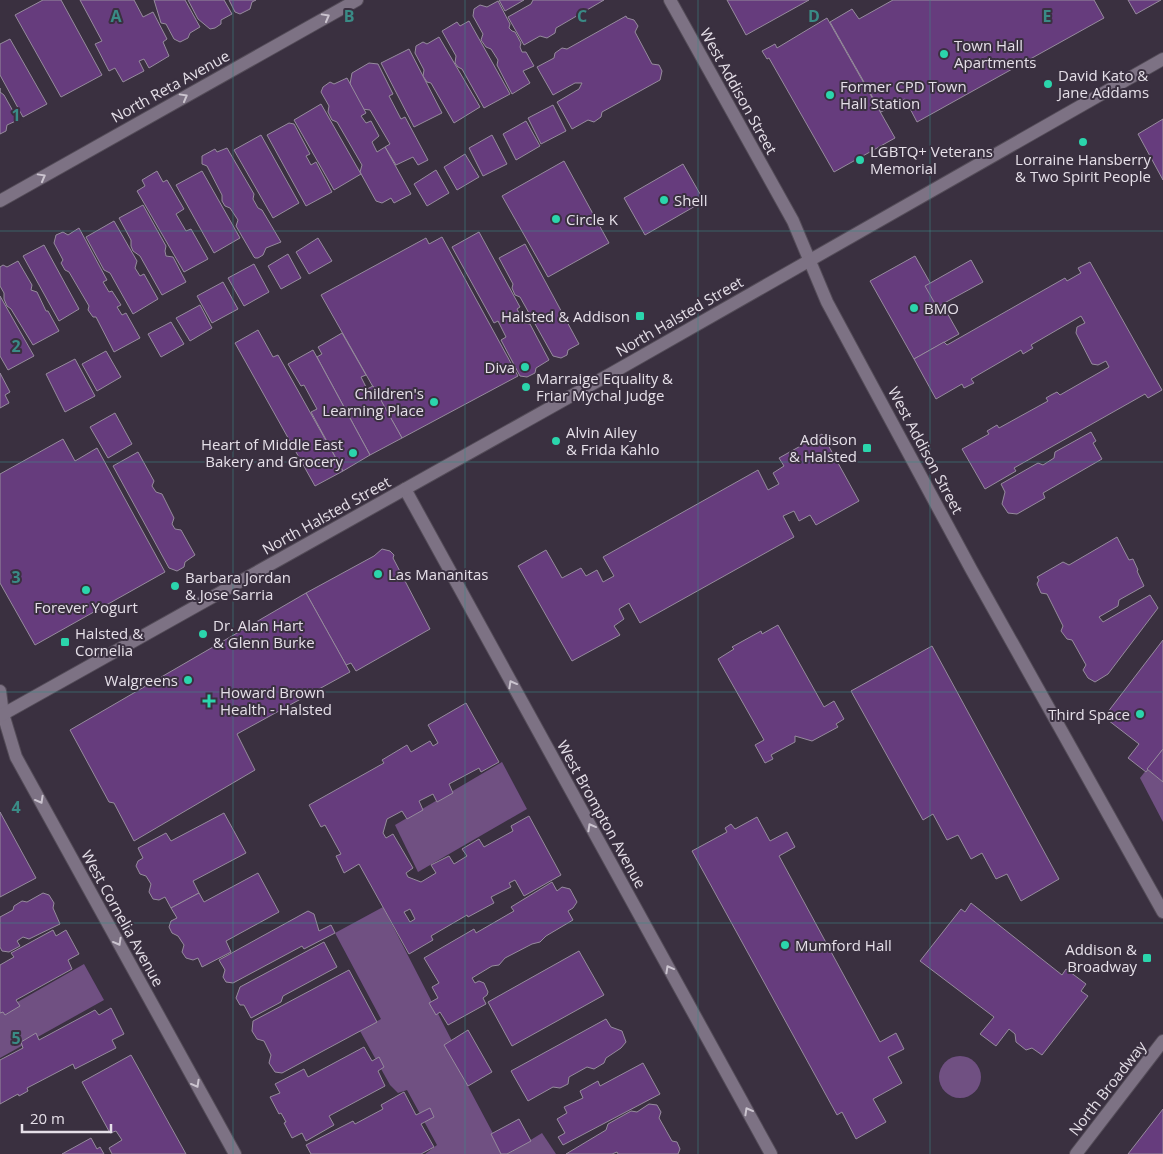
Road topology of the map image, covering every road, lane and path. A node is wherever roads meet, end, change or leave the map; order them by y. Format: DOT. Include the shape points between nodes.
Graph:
graph roads {
  1 [pos="357,0"];
  2 [pos="670,0"];
  3 [pos="1163,59"];
  4 [pos="0,201"];
  5 [pos="810,260"];
  6 [pos="405,489"];
  7 [pos="0,691"];
  8 [pos="2,715"];
  9 [pos="1163,912"];
  10 [pos="1163,1041"];
  11 [pos="235,1154"];
  12 [pos="771,1154"];
  13 [pos="1076,1154"];
  4 -- 1 [label="street, North Reta Avenue, one-way"];
  2 -- 5 [label="street, West Addison Street" via="793,221"];
  3 -- 5 [label="street, North Halsted Street"];
  5 -- 6 [label="street, North Halsted Street"];
  5 -- 9 [label="street, West Addison Street" via="826,302"];
  6 -- 8 [label="street, North Halsted Street"];
  12 -- 6 [label="street, West Brompton Avenue, one-way"];
  7 -- 8 [label="street, West Cornelia Avenue"];
  8 -- 11 [label="street, West Cornelia Avenue, one-way" via="16,757"];
  10 -- 13 [label="street, North Broadway"];
}
